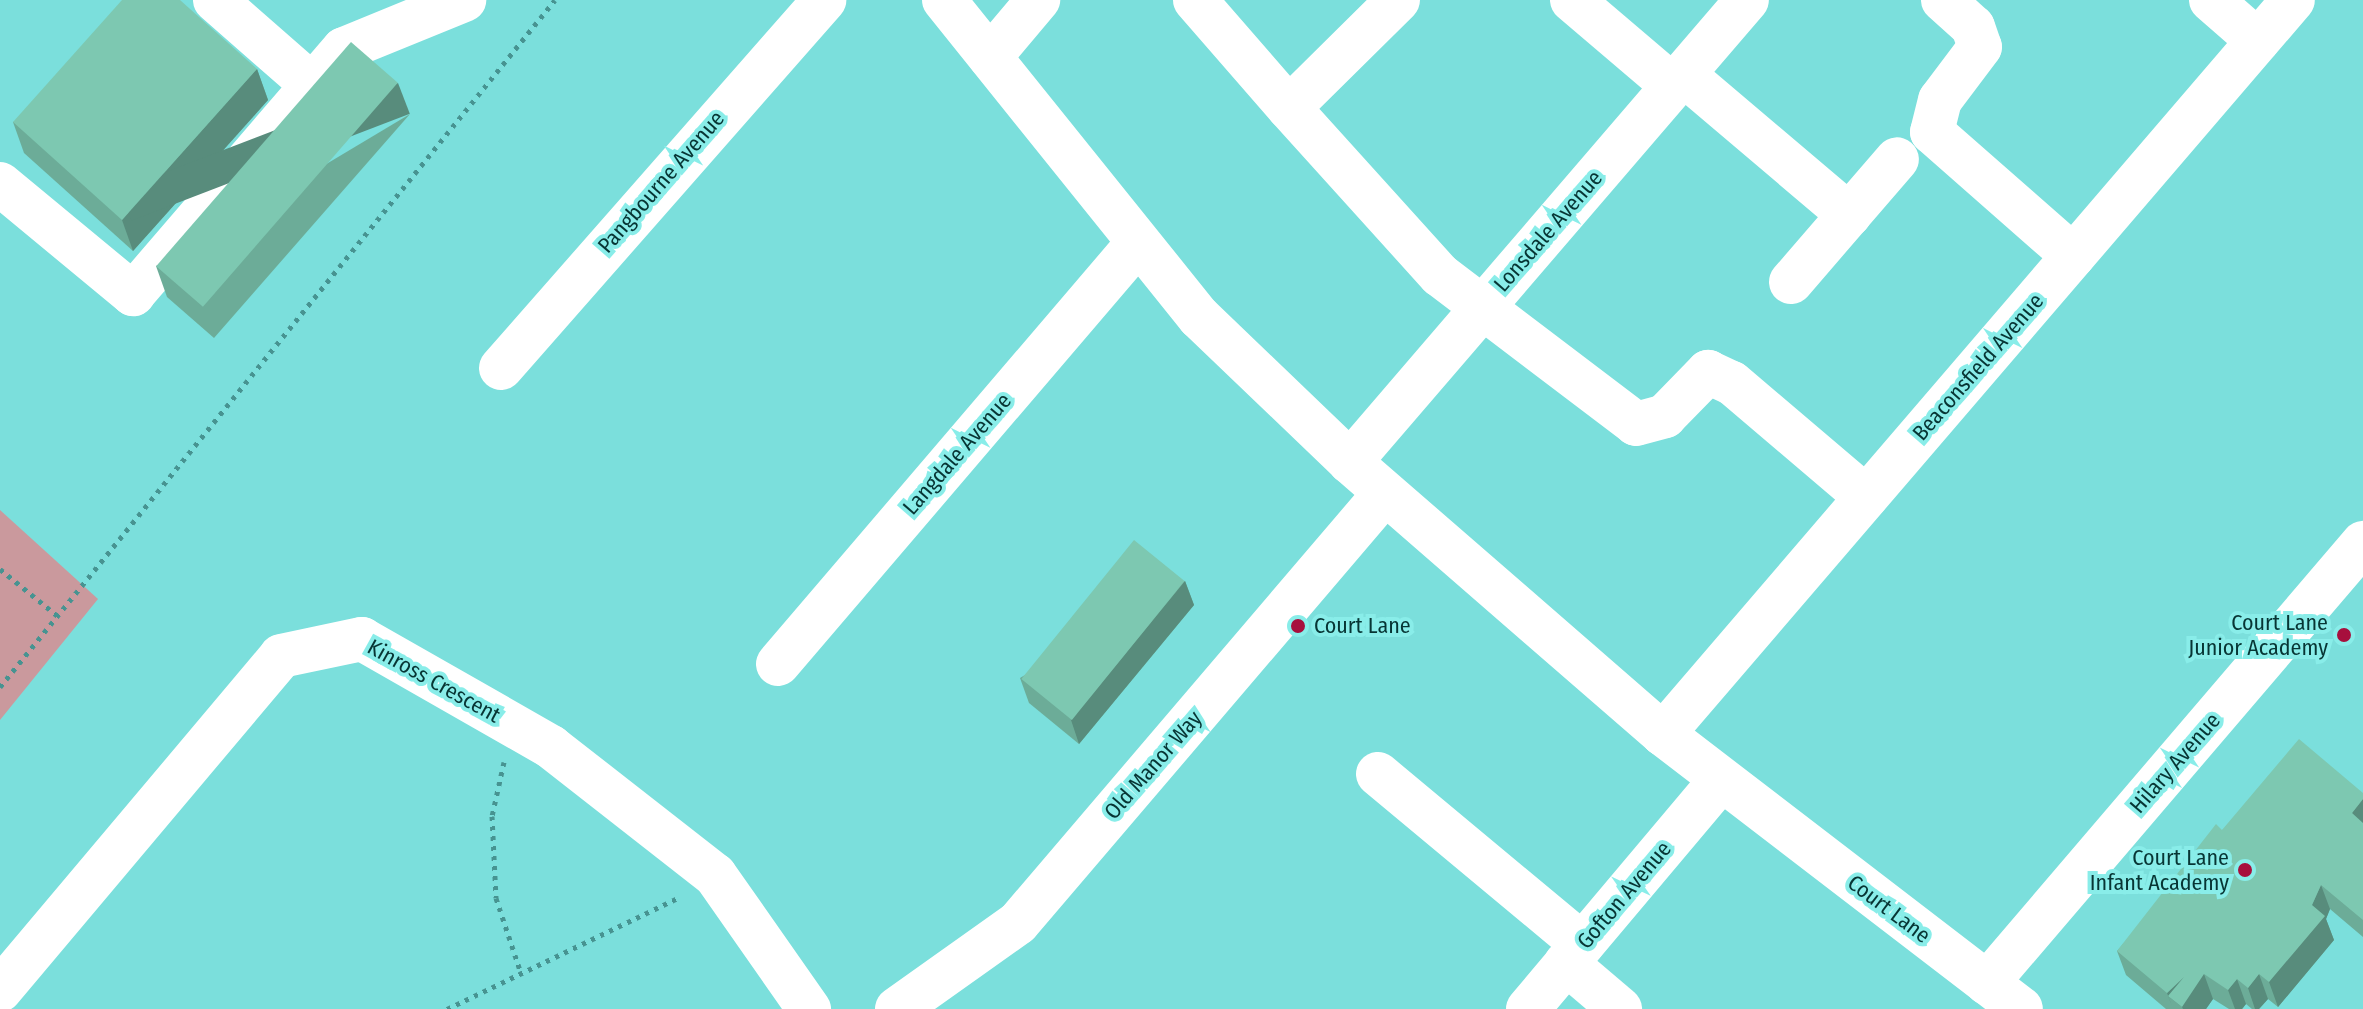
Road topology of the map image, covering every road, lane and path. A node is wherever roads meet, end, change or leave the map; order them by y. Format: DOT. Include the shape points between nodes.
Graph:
graph roads {
  1 [pos="215,0"];
  2 [pos="464,0"];
  3 [pos="555,0"];
  4 [pos="824,0"];
  5 [pos="944,0"];
  6 [pos="1038,0"];
  7 [pos="1195,0"];
  8 [pos="1398,0"];
  9 [pos="1572,0"];
  10 [pos="1747,0"];
  11 [pos="1943,0"];
  12 [pos="2211,0"];
  13 [pos="2293,0"];
  14 [pos="2258,41"];
  15 [pos="990,57"];
  16 [pos="1678,80"];
  17 [pos="312,85"];
  18 [pos="1289,108"];
  19 [pos="1897,159"];
  20 [pos="0,184"];
  21 [pos="1849,215"];
  22 [pos="1137,244"];
  23 [pos="2073,256"];
  24 [pos="1791,282"];
  25 [pos="1481,309"];
  26 [pos="501,368"];
  27 [pos="1350,462"];
  28 [pos="1385,493"];
  29 [pos="1866,497"];
  30 [pos="2363,543"];
  31 [pos="0,569"];
  32 [pos="60,618"];
  33 [pos="778,664"];
  34 [pos="0,687"];
  35 [pos="518,728"];
  36 [pos="1663,734"];
  37 [pos="1378,774"];
  38 [pos="1721,780"];
  39 [pos="715,875"];
  40 [pos="1574,954"];
  41 [pos="521,973"];
  42 [pos="1987,983"];
  43 [pos="0,990"];
  44 [pos="447,1009"];
  45 [pos="809,1009"];
  46 [pos="897,1009"];
  47 [pos="1528,1009"];
  48 [pos="1620,1009"];
  49 [pos="2021,1009"];
  1 -- 17 [label="street"];
  2 -- 17 [label="street" via="344,49"];
  3 -- 32 [label="path"];
  4 -- 26 [label="street, Pangbourne Avenue"];
  5 -- 15 [label="street, Court Lane"];
  6 -- 15 [label="street"];
  7 -- 18 [label="street"];
  8 -- 18 [label="street"];
  9 -- 16 [label="street"];
  10 -- 16 [label="street, Lonsdale Avenue"];
  11 -- 23 [label="street" via="1973,27 1980,47 1940,100 1932,132"];
  12 -- 14 [label="street"];
  13 -- 14 [label="street, Beaconsfield Avenue"];
  14 -- 23 [label="street, Beaconsfield Avenue"];
  15 -- 22 [label="street, Court Lane"];
  16 -- 21 [label="street"];
  16 -- 25 [label="street, Lonsdale Avenue"];
  17 -- 20 [label="street" via="133,294"];
  18 -- 25 [label="street" via="1440,275"];
  19 -- 21 [label="street"];
  21 -- 24 [label="street"];
  22 -- 27 [label="street, Court Lane" via="1199,317"];
  22 -- 33 [label="street, Langdale Avenue"];
  23 -- 29 [label="street, Beaconsfield Avenue"];
  25 -- 27 [label="street, Lonsdale Avenue"];
  25 -- 29 [label="street" via="1636,424 1665,416 1708,372 1732,383"];
  27 -- 28 [label="street, Court Lane"];
  28 -- 36 [label="street, Court Lane"];
  28 -- 46 [label="street, Old Manor Way" via="1018,923"];
  29 -- 36 [label="street, Beaconsfield Avenue"];
  30 -- 42 [label="street, Hilary Avenue"];
  31 -- 32 [label="path"];
  32 -- 34 [label="path"];
  35 -- 39 [label="street, Kinross Crescent"];
  35 -- 41 [label="path" via="496,782 492,816 496,898"];
  35 -- 43 [label="street, Kinross Crescent" via="362,639 281,656"];
  36 -- 38 [label="street, Court Lane"];
  37 -- 40 [label="street"];
  38 -- 40 [label="street, Gofton Avenue"];
  38 -- 42 [label="street, Court Lane"];
  39 -- 41 [label="path"];
  39 -- 45 [label="street, Kinross Crescent"];
  40 -- 47 [label="street, Gofton Avenue"];
  40 -- 48 [label="street"];
  41 -- 44 [label="path"];
  42 -- 49 [label="street, Court Lane"];
}
